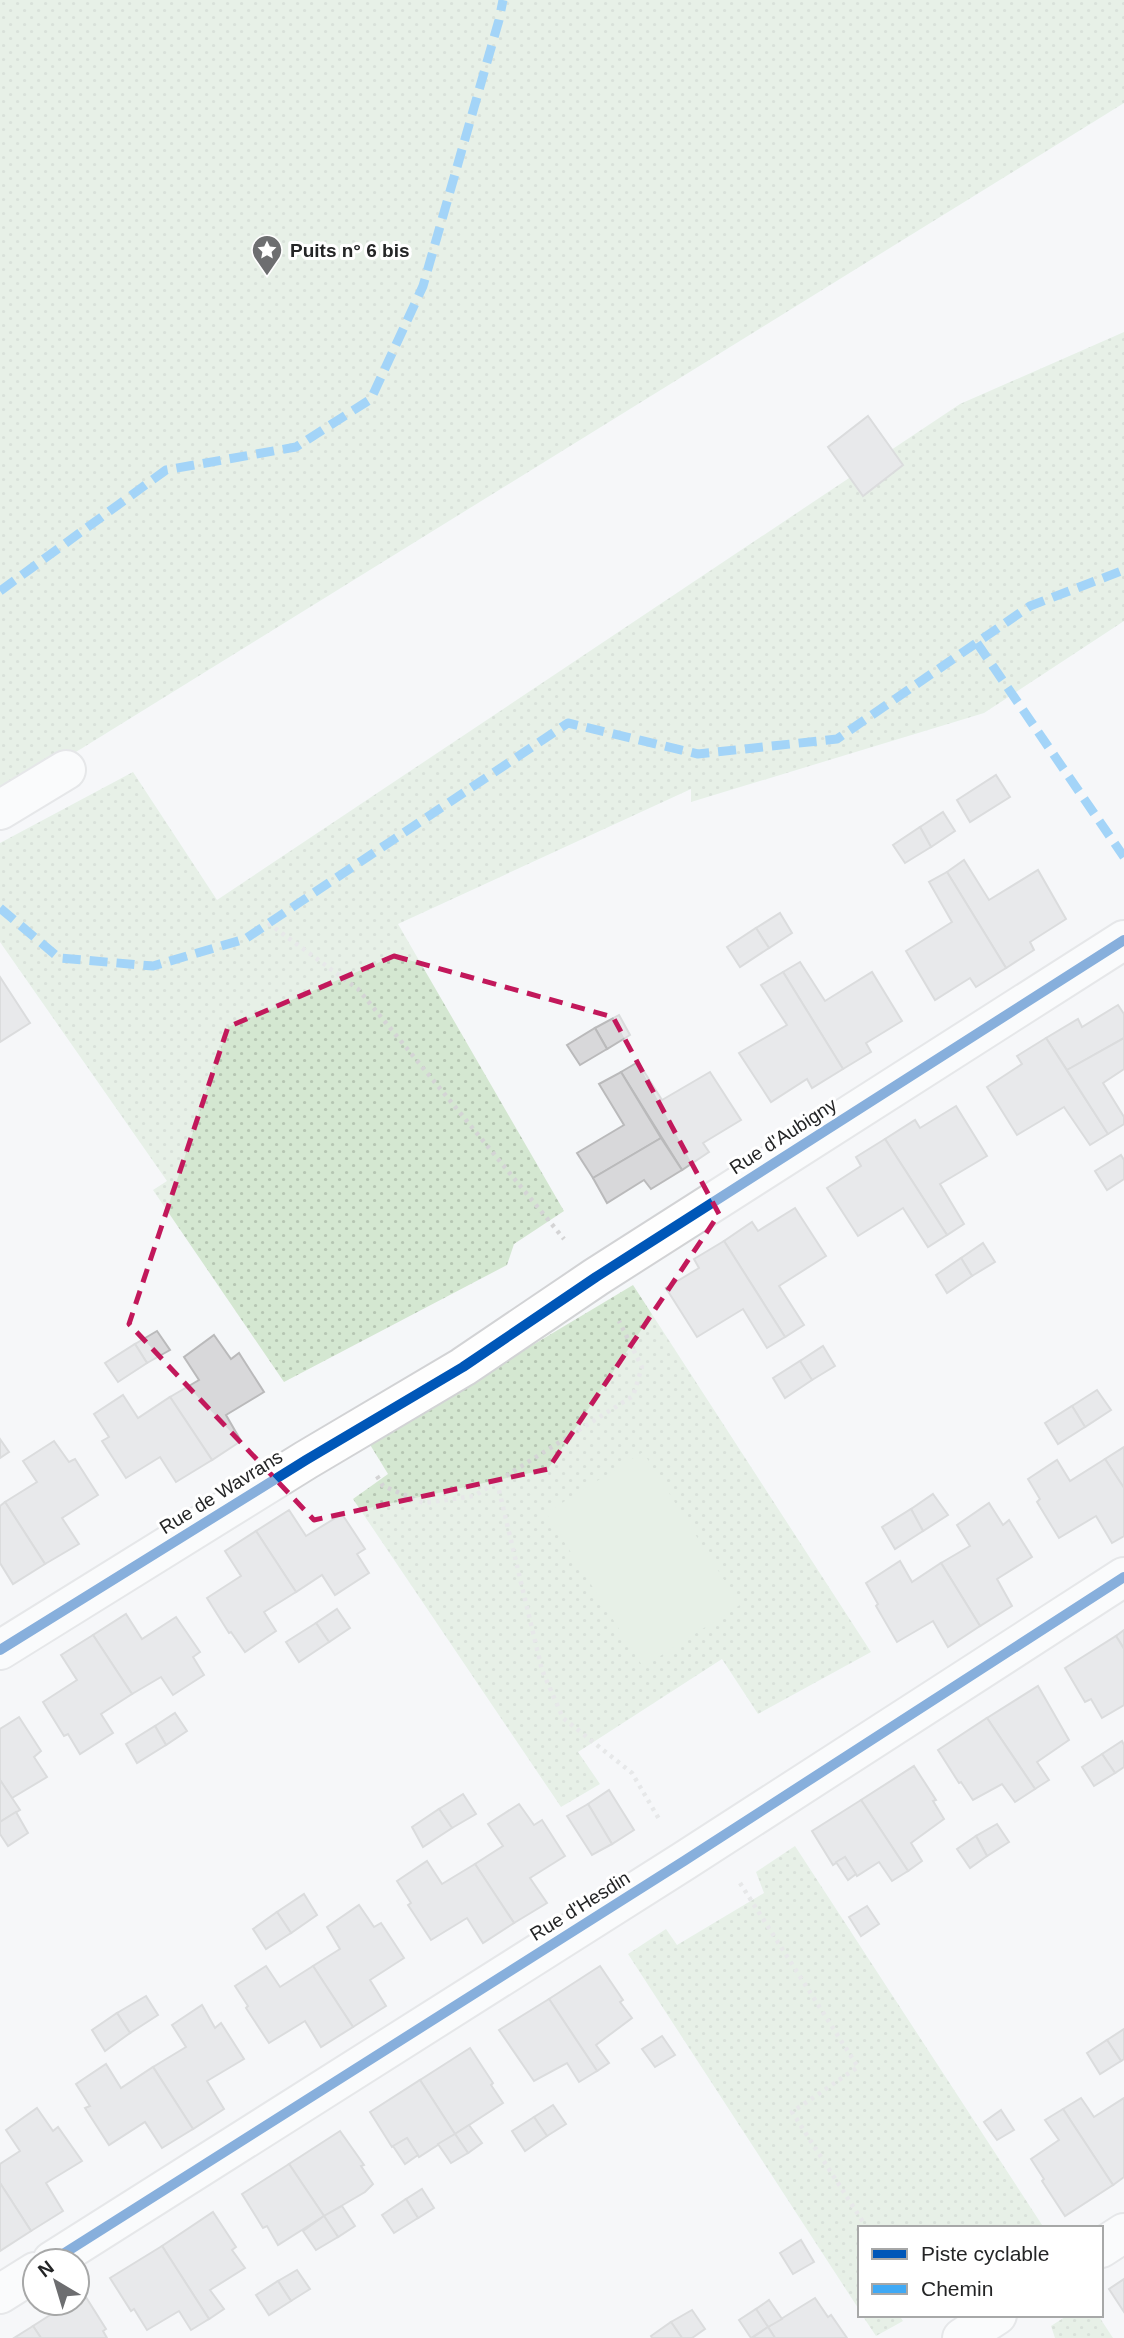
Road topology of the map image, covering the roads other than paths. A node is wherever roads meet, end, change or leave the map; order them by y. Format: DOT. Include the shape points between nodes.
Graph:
graph roads {
  1 [pos="66,770"];
  2 [pos="0,810"];
  3 [pos="1124,940"];
  4 [pos="463,1367"];
  5 [pos="1124,1577"];
  6 [pos="0,1650"];
  7 [pos="1124,2233"];
  8 [pos="74,2247"];
  9 [pos="1103,2247"];
  10 [pos="21,2281"];
  11 [pos="0,2294"];
  12 [pos="994,2317"];
  13 [pos="962,2338"];
  1 -- 2 [label="street"];
  3 -- 4 [label="street, Rue d'Aubigny"];
  4 -- 6 [label="street, Rue de Wavrans"];
  5 -- 8 [label="street, Rue d'Hesdin"];
  7 -- 9 [label="street"];
  10 -- 11 [label="street"];
  12 -- 13 [label="street"];
}
